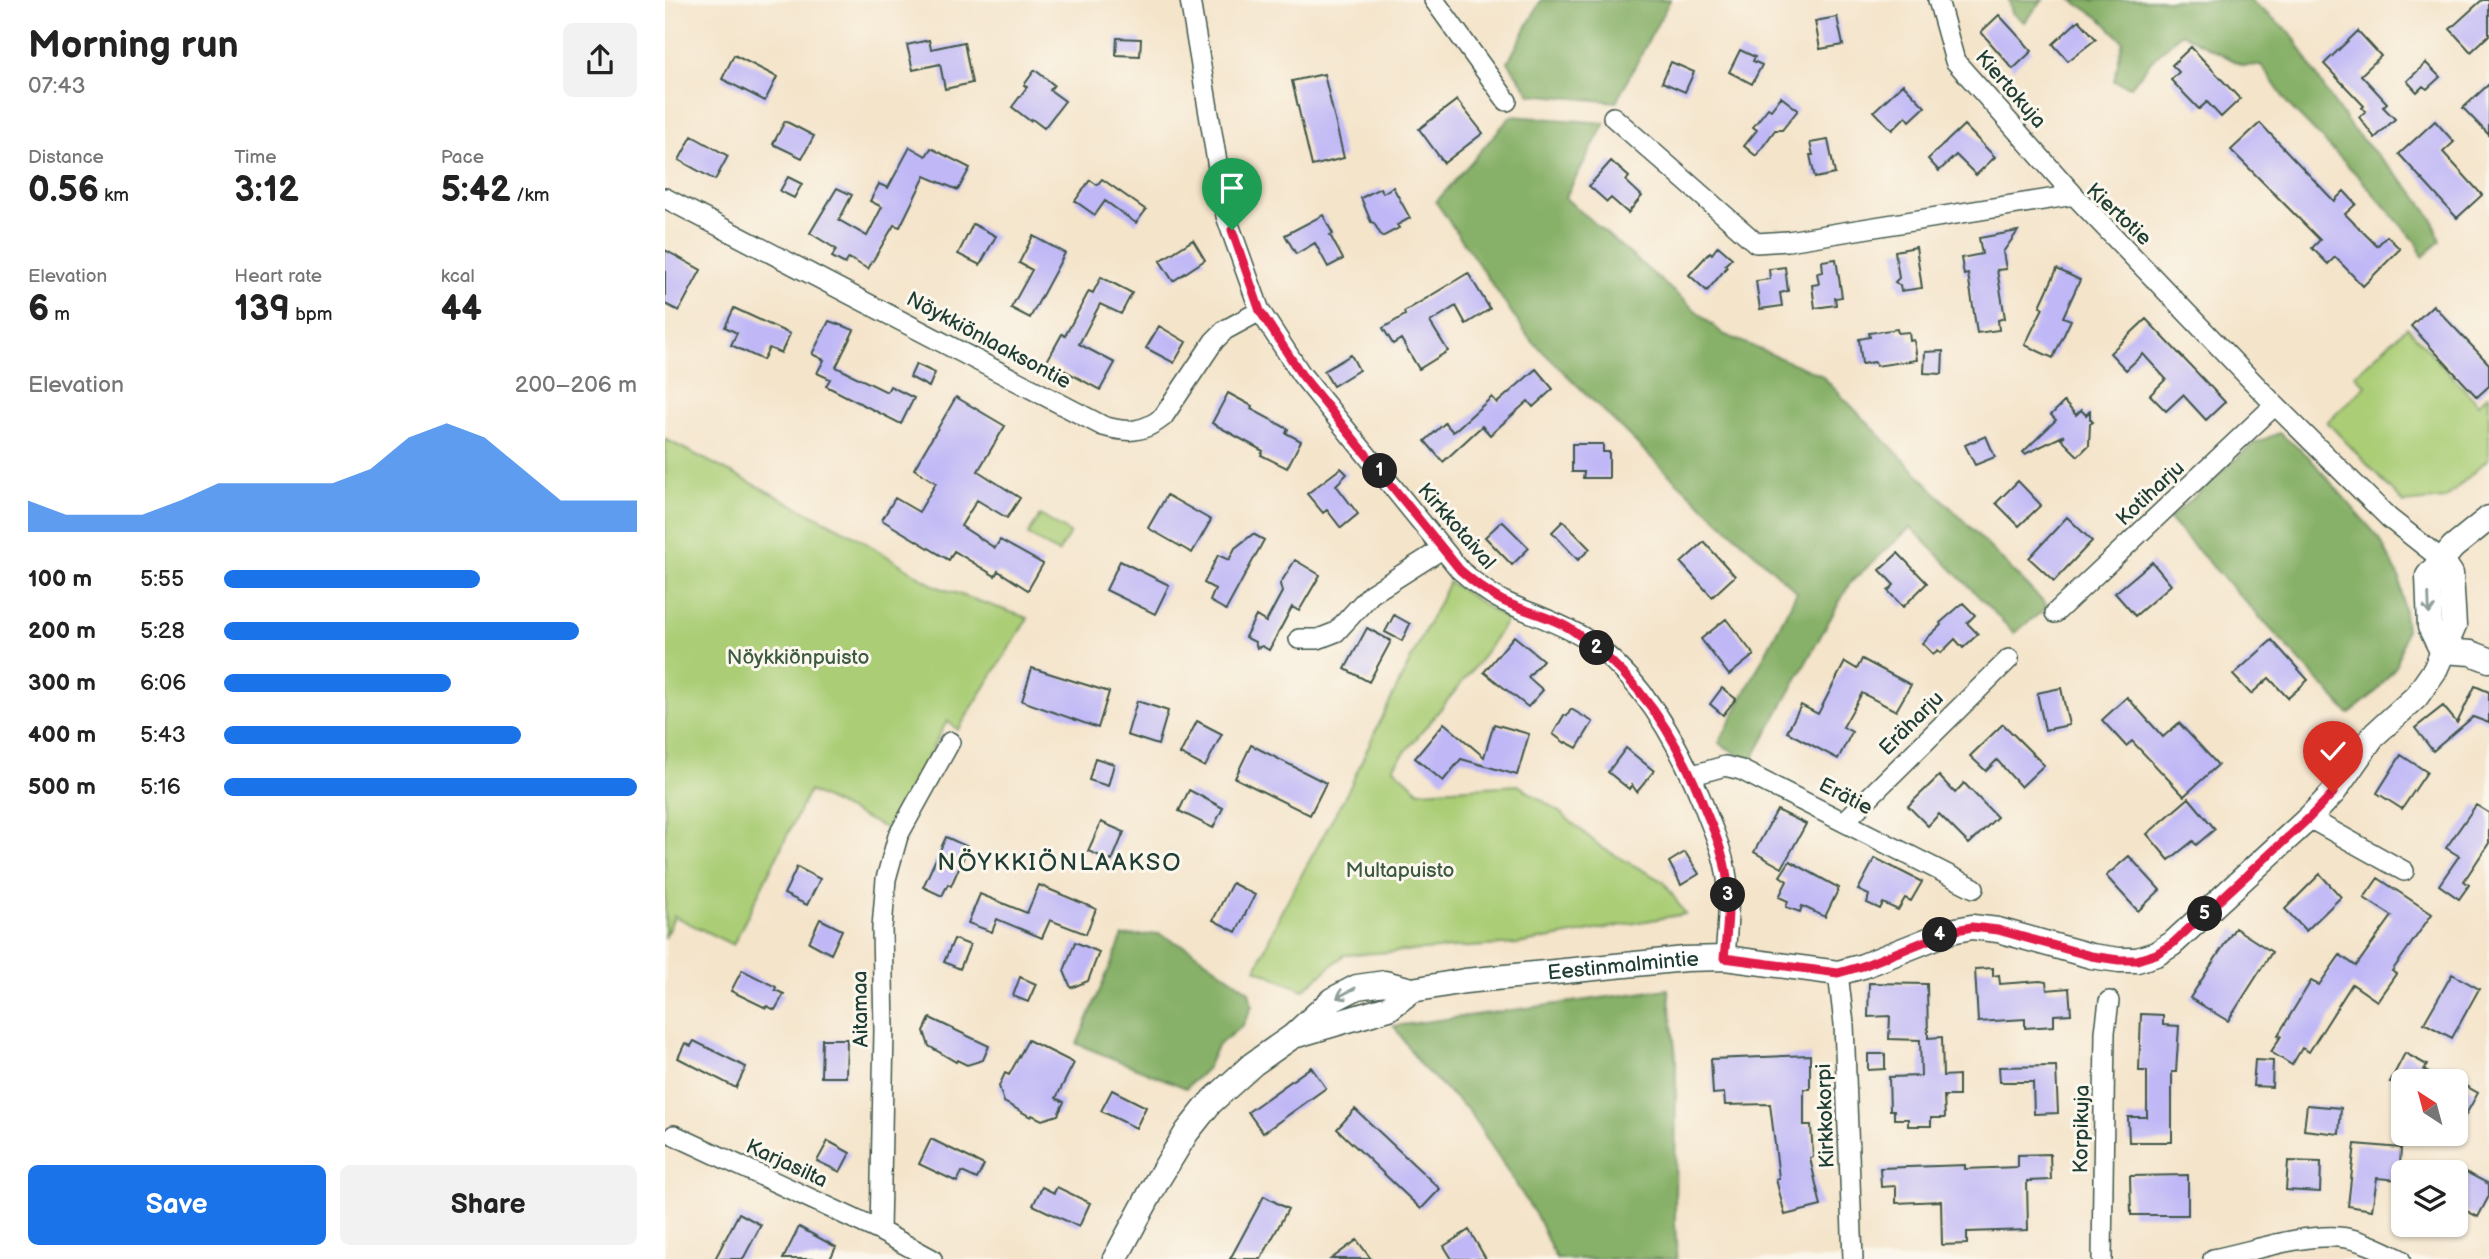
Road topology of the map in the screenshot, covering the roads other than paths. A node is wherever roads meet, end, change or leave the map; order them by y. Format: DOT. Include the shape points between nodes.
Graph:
graph roads {
  1 [pos="1190,0"];
  2 [pos="1434,0"];
  3 [pos="1938,0"];
  4 [pos="1507,101"];
  5 [pos="1613,117"];
  6 [pos="2074,195"];
  7 [pos="665,198"];
  8 [pos="1260,311"];
  9 [pos="2275,405"];
  10 [pos="2489,518"];
  11 [pos="1442,549"];
  12 [pos="2441,559"];
  13 [pos="2055,613"];
  14 [pos="1299,639"];
  15 [pos="2441,651"];
  16 [pos="2010,659"];
  17 [pos="2489,660"];
  18 [pos="950,742"];
  19 [pos="1693,775"];
  20 [pos="2309,818"];
  21 [pos="1845,821"];
  22 [pos="2404,871"];
  23 [pos="1974,888"];
  24 [pos="1724,958"];
  25 [pos="1838,973"];
  26 [pos="2109,1001"];
  27 [pos="674,1135"];
  28 [pos="880,1231"];
  29 [pos="932,1259"];
  30 [pos="1115,1259"];
  31 [pos="1853,1259"];
  32 [pos="2102,1259"];
  33 [pos="2213,1259"];
  34 [pos="2400,1259"];
  1 -- 8 [label="street, Kirkkotaival" via="1226,216"];
  2 -- 4 [label="street"];
  3 -- 6 [label="street, Kiertokuja" via="1955,61"];
  5 -- 6 [label="street, Kiertotie" via="1756,243"];
  6 -- 9 [label="street, Kiertotie"];
  7 -- 8 [label="street, Nöykkiönlaaksontie" via="1120,431 1139,431 1163,417 1214,341"];
  8 -- 11 [label="street, Kirkkotaival" via="1301,374"];
  9 -- 12 [label="street, Kiertotie" via="2389,518"];
  9 -- 13 [label="street, Kotiharju"];
  10 -- 12 [label="street"];
  11 -- 14 [label="street" via="1371,594 1336,632 1318,639"];
  11 -- 19 [label="street, Kirkkotaival" via="1481,589 1567,627 1610,659 1658,714"];
  12 -- 15 [label="street, Eestinmalmintie" via="2451,574 2454,626"];
  15 -- 17 [label="street"];
  15 -- 20 [label="street, Eestinmalmintie" via="2435,670 2416,697 2373,736 2333,793"];
  16 -- 21 [label="street, Eräharju"];
  18 -- 28 [label="street, Aitamaa" via="898,836 886,879"];
  19 -- 21 [label="street, Erätie" via="1725,766 1741,770"];
  19 -- 24 [label="street, Kirkkotaival" via="1722,853 1728,906"];
  20 -- 22 [label="street"];
  20 -- 25 [label="street, Eestinmalmintie" via="2172,944 2147,957 2091,956 1972,927"];
  21 -- 23 [label="street, Erätie"];
  24 -- 25 [label="street, Eestinmalmintie"];
  24 -- 30 [label="street, Eestinmalmintie" via="1412,990 1385,983 1357,987 1332,1000 1210,1103 1157,1181"];
  25 -- 31 [label="street, Kirkkokorpi"];
  26 -- 32 [label="street, Korpikuja"];
  27 -- 28 [label="street, Karjasilta"];
  28 -- 29 [label="street"];
  33 -- 34 [label="street" via="2302,1239 2340,1237"];
}
